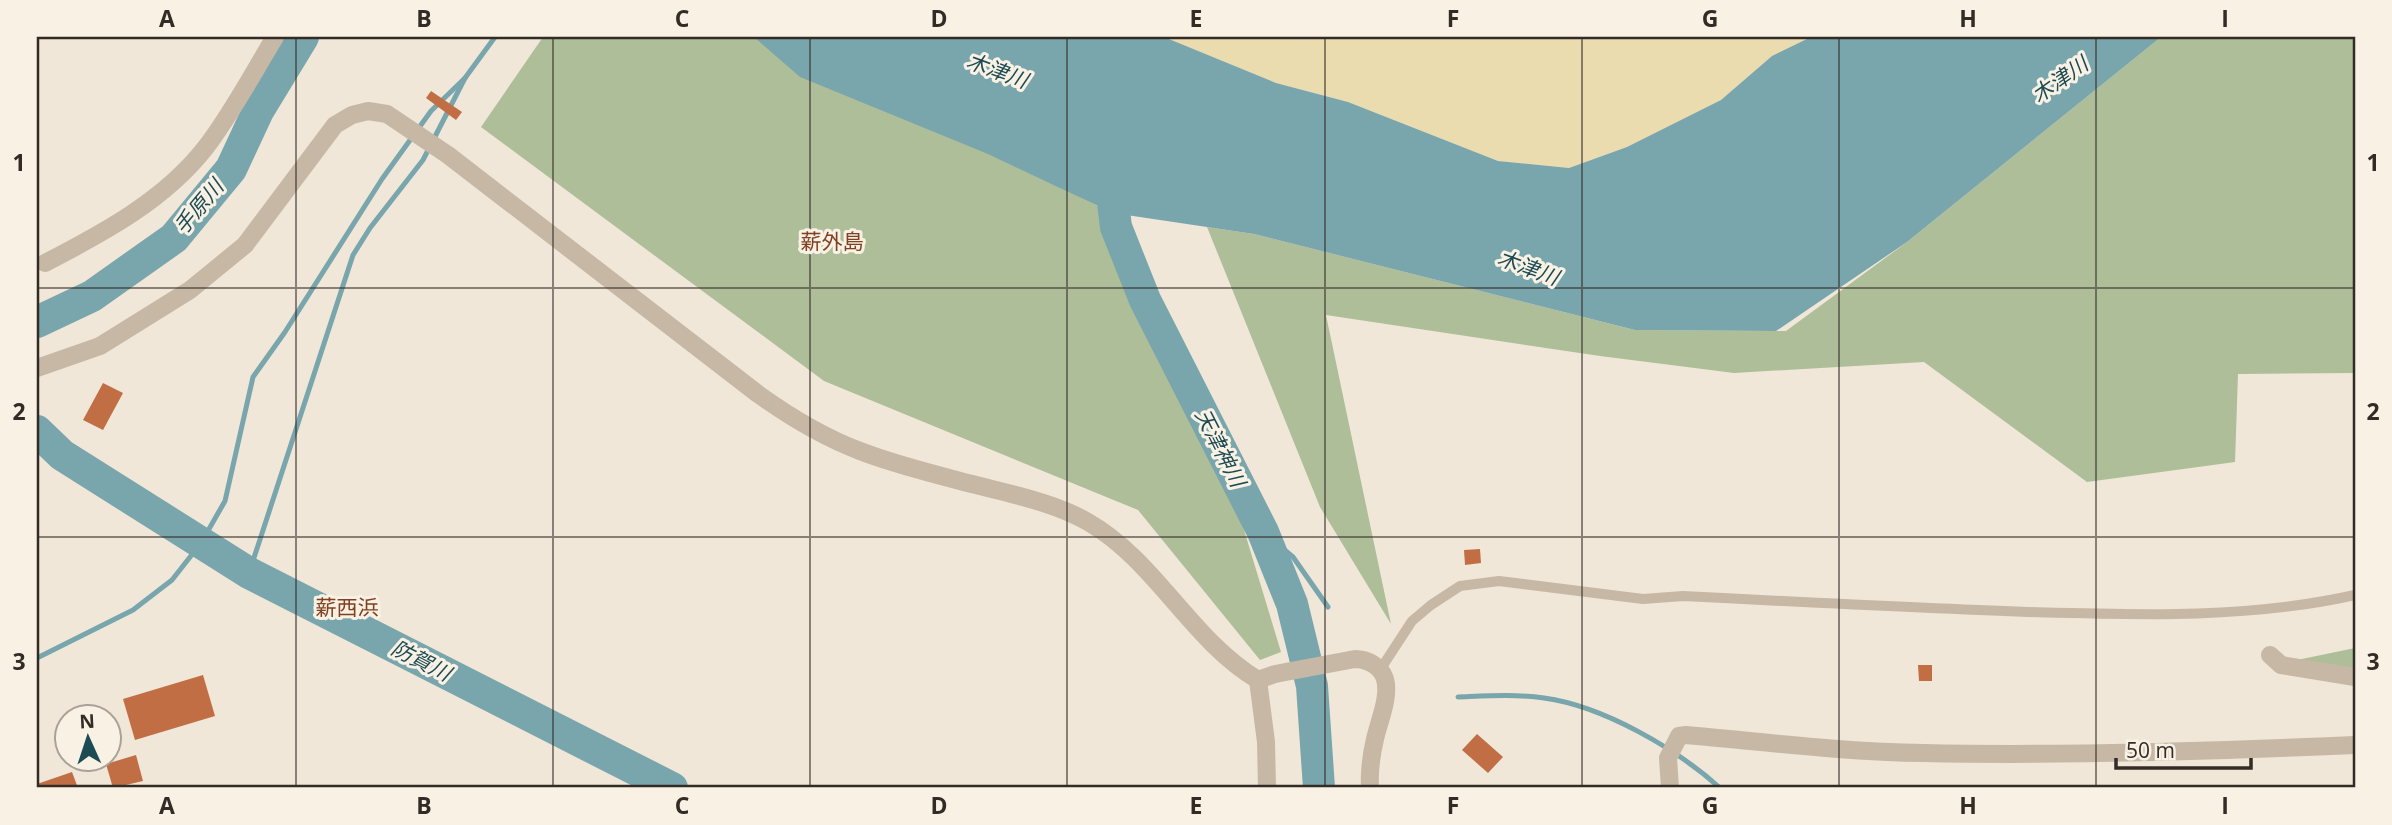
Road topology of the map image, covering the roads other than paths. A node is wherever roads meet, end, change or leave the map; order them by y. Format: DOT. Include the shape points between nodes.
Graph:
graph roads {
  1 [pos="275,37"];
  2 [pos="41,265"];
  3 [pos="37,368"];
  4 [pos="2355,595"];
  5 [pos="2270,655"];
  6 [pos="1380,670"];
  7 [pos="2355,677"];
  8 [pos="1258,680"];
  9 [pos="2355,745"];
  10 [pos="1267,788"];
  11 [pos="1370,788"];
  12 [pos="1670,788"];
  1 -- 2 [label="street" via="206,148 168,187 107,231"];
  3 -- 8 [label="street" via="100,346 190,290 245,245 335,125 368,111 387,114 448,155 796,421 861,452 1034,501 1086,521 1123,547 1238,668"];
  4 -- 6 [label="lane" via="2307,606 2224,613 2110,614 1683,596 1643,599 1499,581 1460,586 1431,605 1412,621"];
  5 -- 7 [label="street" via="2281,665"];
  6 -- 8 [label="street" via="1364,659 1343,660"];
  6 -- 11 [label="street" via="1385,695 1369,771"];
  8 -- 10 [label="street"];
  9 -- 12 [label="street" via="2159,753 1923,753 1686,735 1679,736 1668,758"];
}
